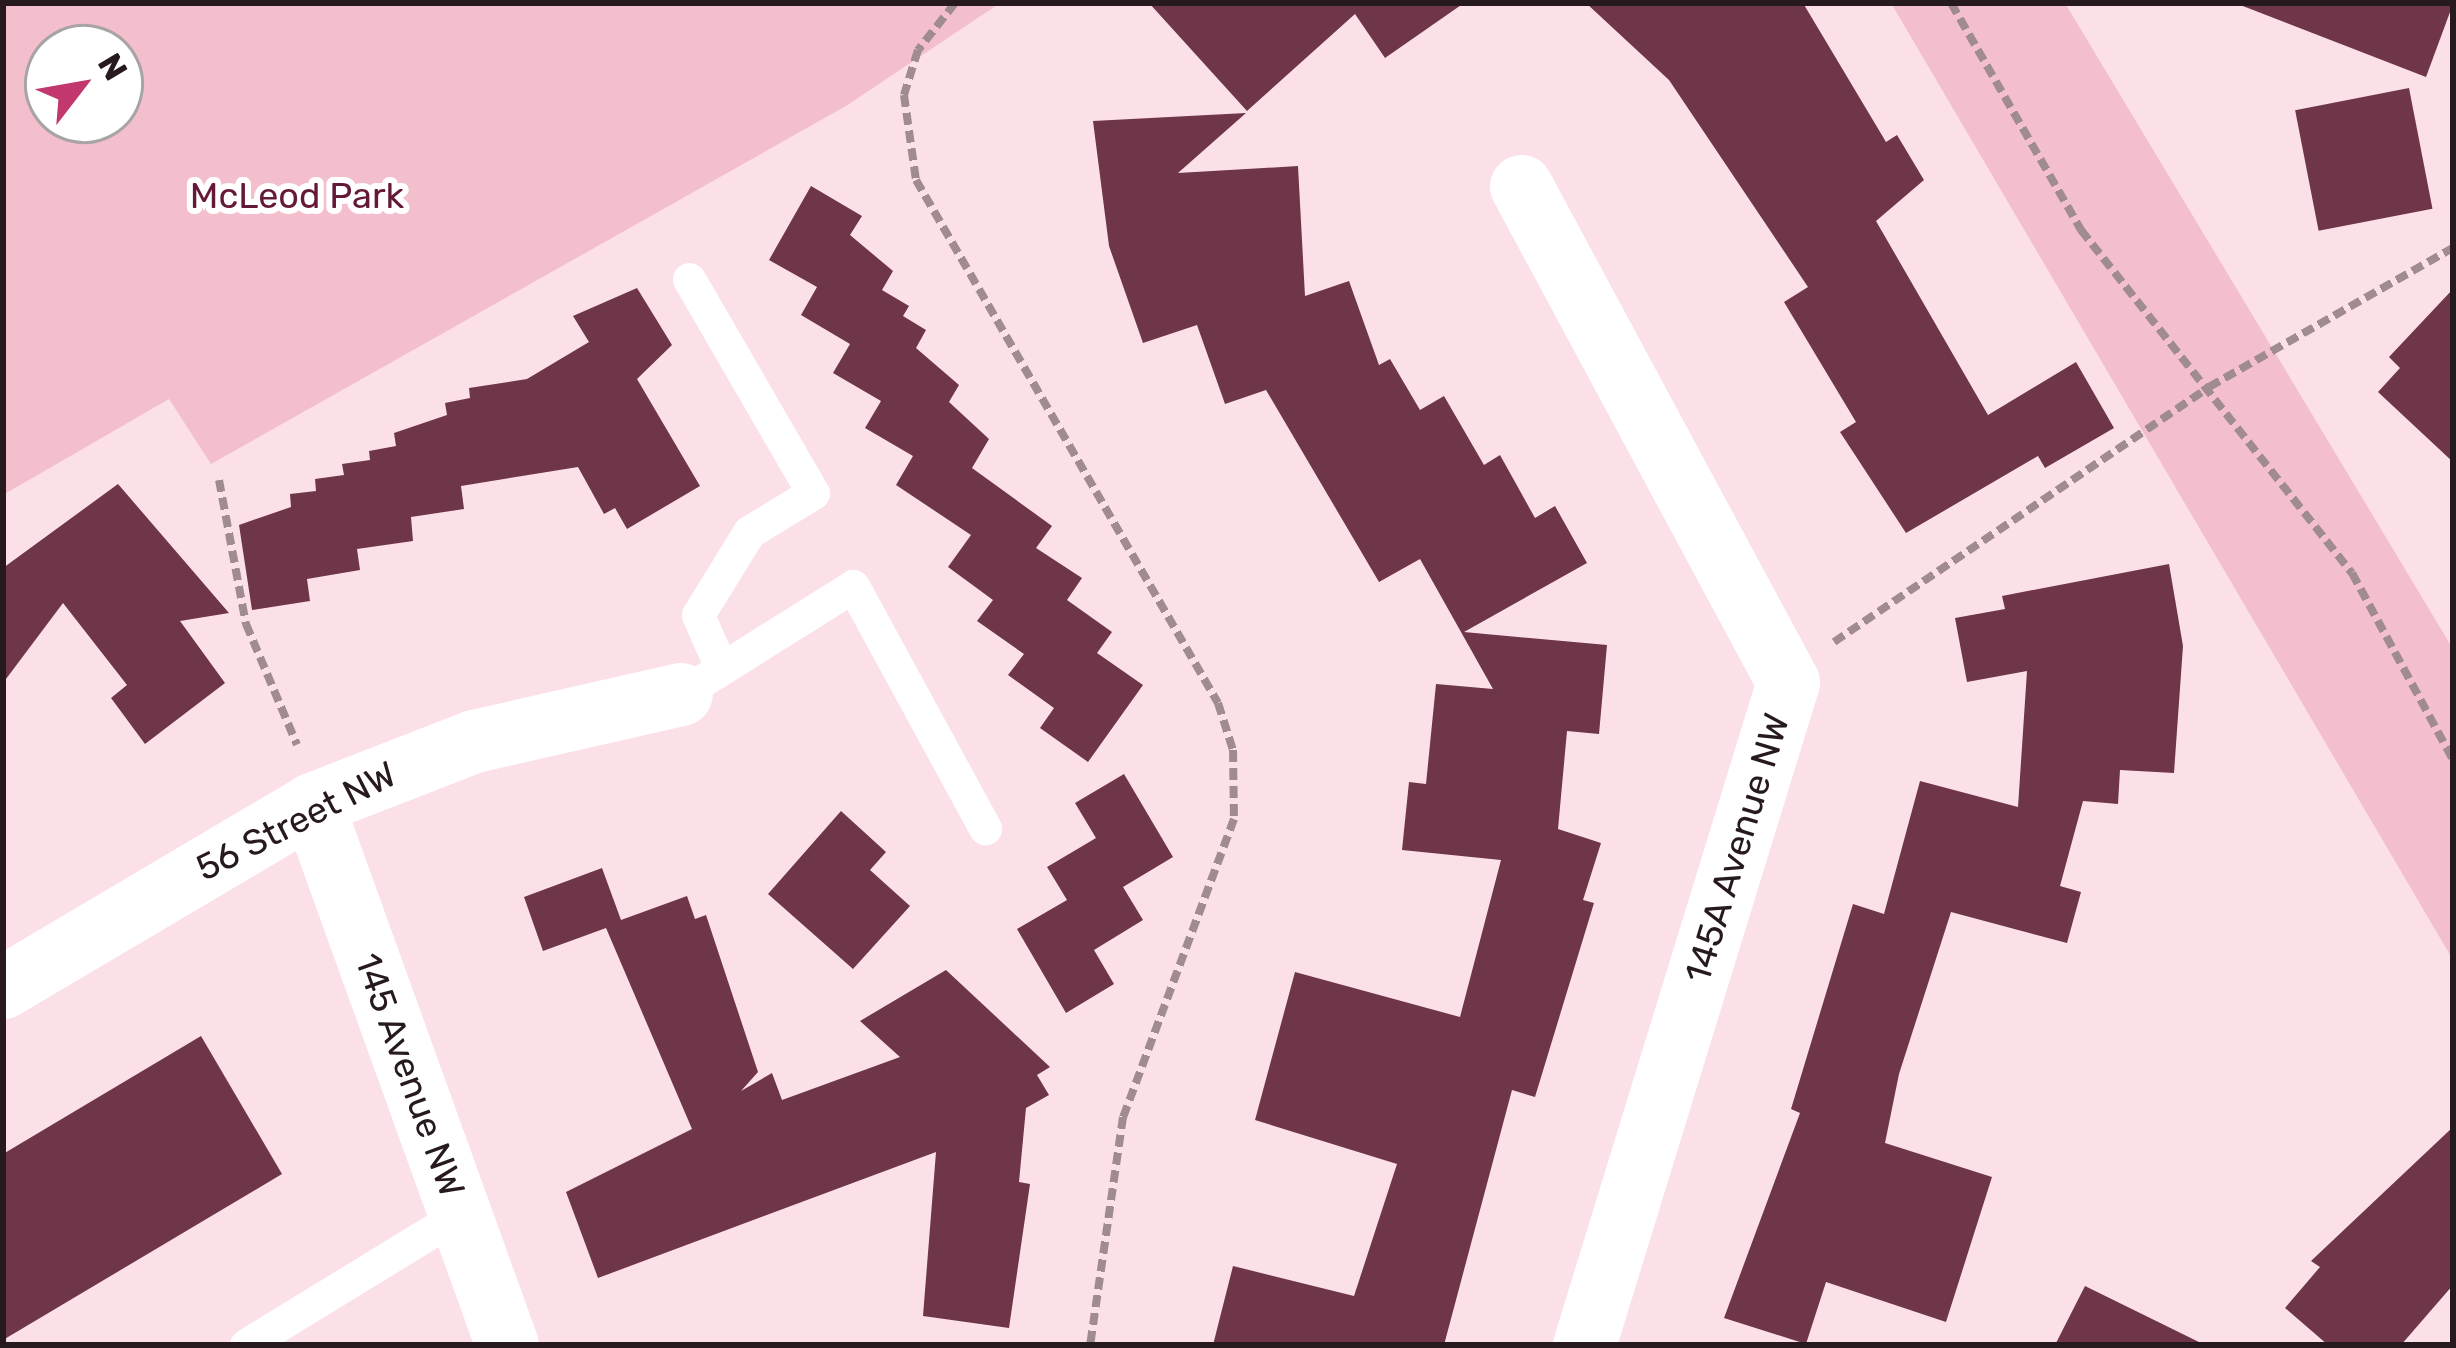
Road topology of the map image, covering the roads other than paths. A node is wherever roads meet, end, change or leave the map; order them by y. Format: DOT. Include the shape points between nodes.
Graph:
graph roads {
  1 [pos="1521,187"];
  2 [pos="689,279"];
  3 [pos="700,679"];
  4 [pos="312,804"];
  5 [pos="985,828"];
  6 [pos="3,986"];
  7 [pos="460,1214"];
  8 [pos="246,1345"];
  9 [pos="507,1345"];
  10 [pos="1584,1345"];
  1 -- 10 [label="street, 145A Avenue NW" via="1788,682"];
  2 -- 3 [label="lane" via="813,493 749,532 698,614"];
  3 -- 4 [label="street, 56 Street NW" via="474,741"];
  3 -- 5 [label="lane" via="853,586"];
  4 -- 6 [label="street, 56 Street NW"];
  4 -- 7 [label="street, 145 Avenue NW"];
  7 -- 8 [label="lane"];
  7 -- 9 [label="street, 145 Avenue NW"];
}
